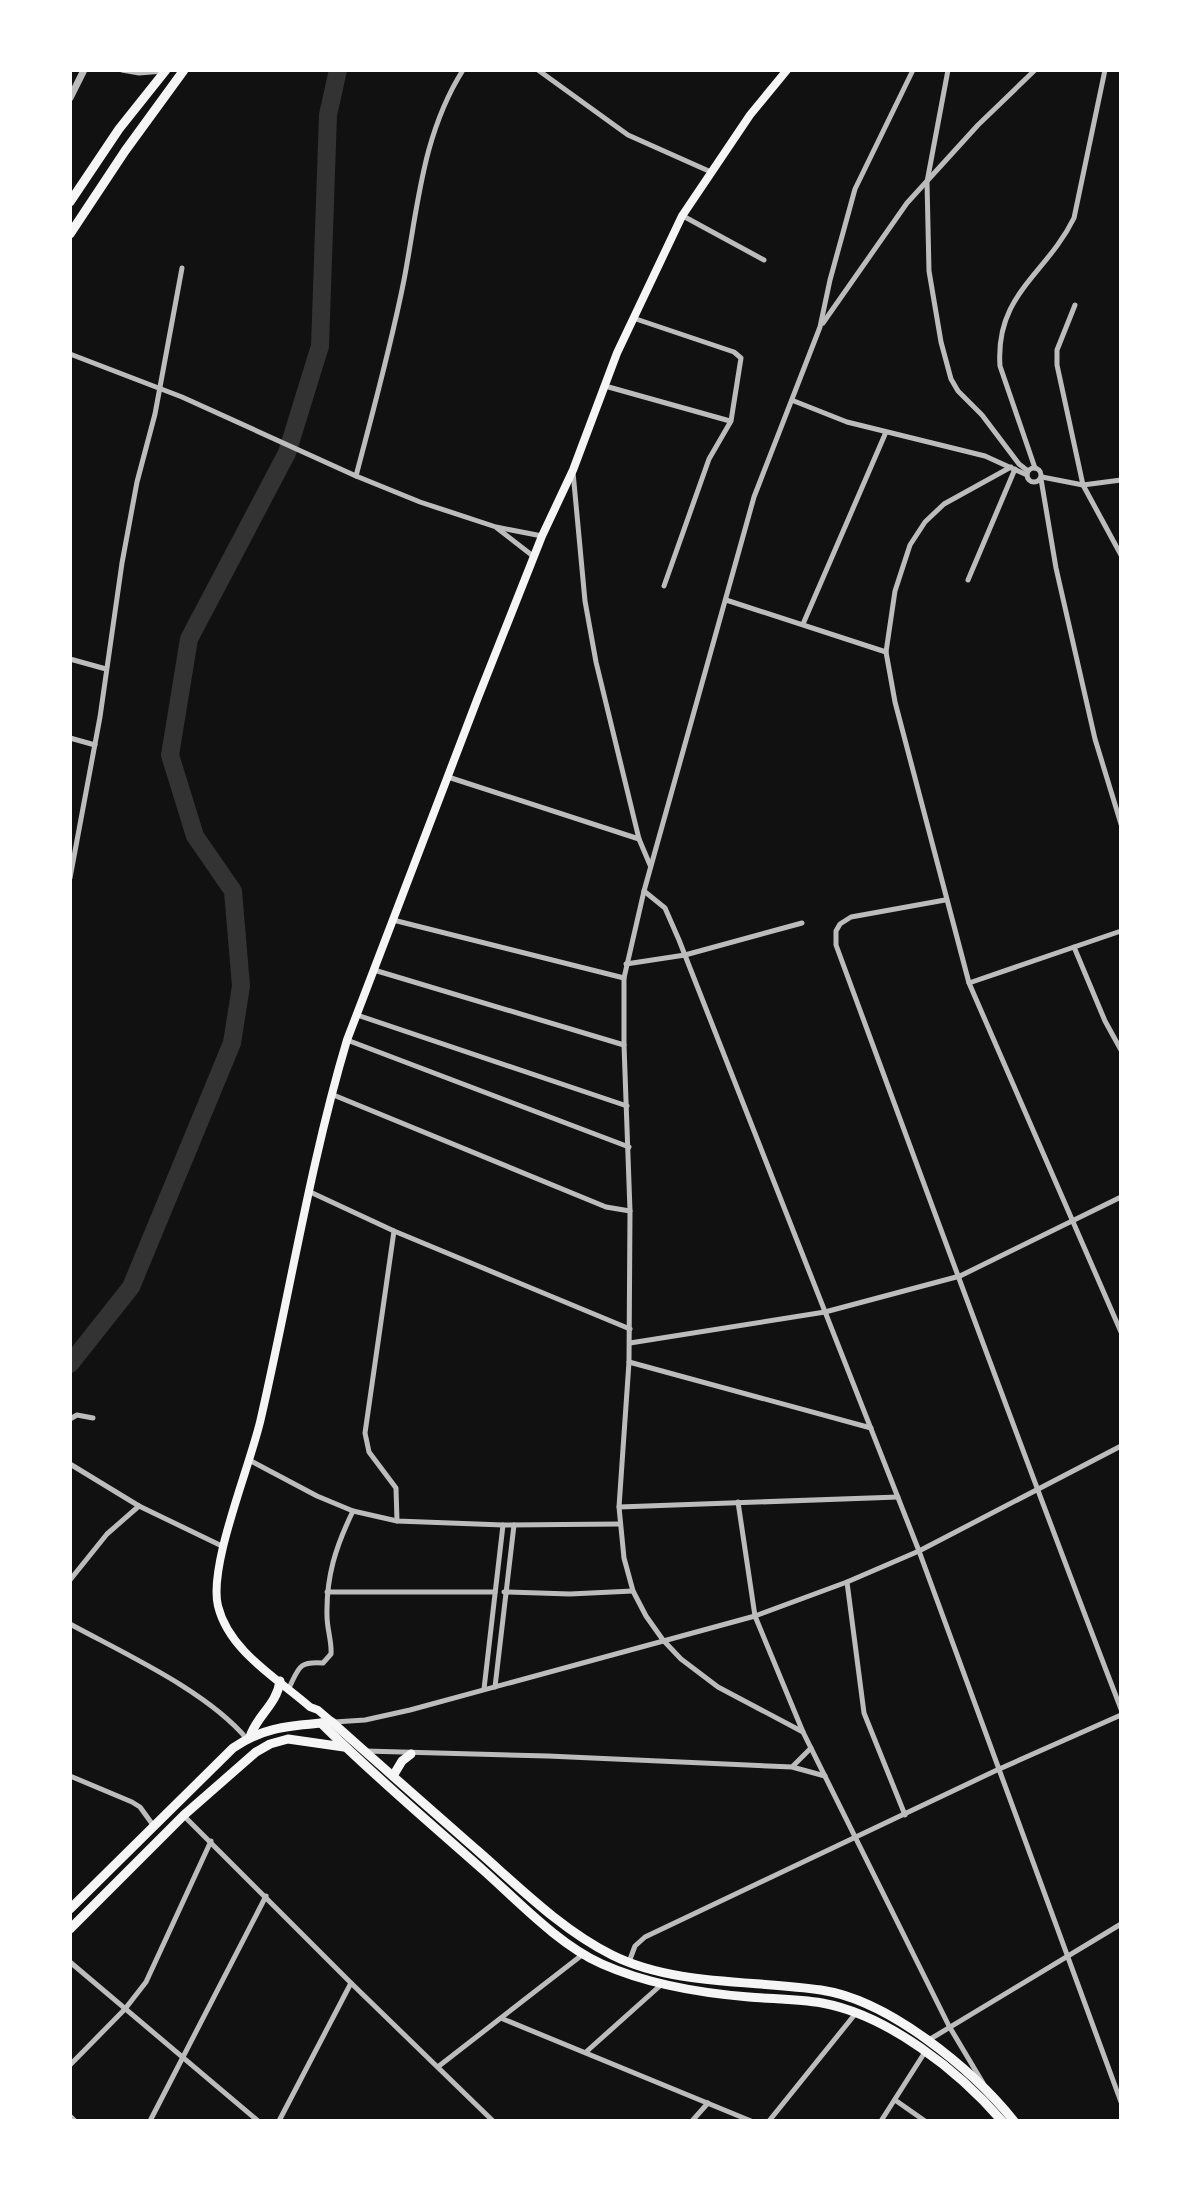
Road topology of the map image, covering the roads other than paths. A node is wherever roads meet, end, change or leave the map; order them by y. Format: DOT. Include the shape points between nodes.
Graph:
graph roads {
  1 [pos="84,70"];
  2 [pos="122,70"];
  3 [pos="165,70"];
  4 [pos="184,70"];
  5 [pos="463,70"];
  6 [pos="538,70"];
  7 [pos="787,70"];
  8 [pos="913,70"];
  9 [pos="948,70"];
  10 [pos="1035,70"];
  11 [pos="1105,70"];
  12 [pos="70,98"];
  13 [pos="711,172"];
  14 [pos="927,182"];
  15 [pos="70,202"];
  16 [pos="682,216"];
  17 [pos="70,234"];
  18 [pos="764,260"];
  19 [pos="182,268"];
  20 [pos="1075,305"];
  21 [pos="633,318"];
  22 [pos="820,327"];
  23 [pos="70,354"];
  24 [pos="604,386"];
  25 [pos="160,388"];
  26 [pos="794,401"];
  27 [pos="731,421"];
  28 [pos="886,432"];
  29 [pos="1013,468"];
  30 [pos="573,470"];
  31 [pos="1030,471"];
  32 [pos="356,476"];
  33 [pos="1041,478"];
  34 [pos="1121,480"];
  35 [pos="1083,485"];
  36 [pos="496,527"];
  37 [pos="542,536"];
  38 [pos="1121,555"];
  39 [pos="534,557"];
  40 [pos="968,580"];
  41 [pos="664,586"];
  42 [pos="726,600"];
  43 [pos="803,624"];
  44 [pos="886,652"];
  45 [pos="70,659"];
  46 [pos="106,669"];
  47 [pos="70,738"];
  48 [pos="95,745"];
  49 [pos="448,777"];
  50 [pos="1121,824"];
  51 [pos="639,839"];
  52 [pos="651,866"];
  53 [pos="70,878"];
  54 [pos="644,891"];
  55 [pos="945,900"];
  56 [pos="393,920"];
  57 [pos="802,923"];
  58 [pos="1121,931"];
  59 [pos="1074,947"];
  60 [pos="685,955"];
  61 [pos="626,964"];
  62 [pos="374,970"];
  63 [pos="624,978"];
  64 [pos="969,983"];
  65 [pos="357,1015"];
  66 [pos="347,1040"];
  67 [pos="624,1045"];
  68 [pos="1121,1050"];
  69 [pos="330,1094"];
  70 [pos="627,1106"];
  71 [pos="629,1147"];
  72 [pos="308,1191"];
  73 [pos="1121,1197"];
  74 [pos="630,1211"];
  75 [pos="1070,1220"];
  76 [pos="394,1231"];
  77 [pos="960,1276"];
  78 [pos="825,1312"];
  79 [pos="630,1329"];
  80 [pos="1121,1332"];
  81 [pos="630,1343"];
  82 [pos="629,1362"];
  83 [pos="93,1418"];
  84 [pos="70,1419"];
  85 [pos="871,1428"];
  86 [pos="1121,1446"];
  87 [pos="251,1461"];
  88 [pos="70,1464"];
  89 [pos="1036,1489"];
  90 [pos="898,1497"];
  91 [pos="738,1502"];
  92 [pos="139,1506"];
  93 [pos="619,1507"];
  94 [pos="353,1511"];
  95 [pos="397,1521"];
  96 [pos="619,1524"];
  97 [pos="503,1525"];
  98 [pos="514,1525"];
  99 [pos="224,1547"];
  100 [pos="919,1551"];
  101 [pos="70,1580"];
  102 [pos="847,1582"];
  103 [pos="633,1591"];
  104 [pos="327,1592"];
  105 [pos="495,1592"];
  106 [pos="504,1592"];
  107 [pos="755,1616"];
  108 [pos="70,1624"];
  109 [pos="663,1640"];
  110 [pos="280,1681"];
  111 [pos="495,1687"];
  112 [pos="289,1688"];
  113 [pos="484,1689"];
  114 [pos="310,1707"];
  115 [pos="1121,1712"];
  116 [pos="332,1722"];
  117 [pos="321,1723"];
  118 [pos="803,1732"];
  119 [pos="248,1738"];
  120 [pos="811,1747"];
  121 [pos="346,1748"];
  122 [pos="364,1751"];
  123 [pos="411,1754"];
  124 [pos="792,1767"];
  125 [pos="997,1770"];
  126 [pos="70,1776"];
  127 [pos="393,1776"];
  128 [pos="825,1776"];
  129 [pos="184,1815"];
  130 [pos="905,1815"];
  131 [pos="153,1825"];
  132 [pos="857,1838"];
  133 [pos="211,1841"];
  134 [pos="266,1896"];
  135 [pos="70,1909"];
  136 [pos="1121,1924"];
  137 [pos="70,1929"];
  138 [pos="583,1954"];
  139 [pos="1067,1957"];
  140 [pos="70,1962"];
  141 [pos="629,1963"];
  142 [pos="351,1983"];
  143 [pos="663,1983"];
  144 [pos="125,2009"];
  145 [pos="856,2012"];
  146 [pos="503,2019"];
  147 [pos="949,2026"];
  148 [pos="927,2041"];
  149 [pos="586,2052"];
  150 [pos="925,2052"];
  151 [pos="182,2057"];
  152 [pos="70,2065"];
  153 [pos="439,2066"];
  154 [pos="985,2087"];
  155 [pos="895,2100"];
  156 [pos="1121,2102"];
  157 [pos="708,2103"];
  158 [pos="70,2116"];
  159 [pos="75,2121"];
  160 [pos="150,2121"];
  161 [pos="258,2121"];
  162 [pos="279,2121"];
  163 [pos="493,2121"];
  164 [pos="692,2121"];
  165 [pos="751,2121"];
  166 [pos="769,2121"];
  167 [pos="881,2121"];
  168 [pos="925,2121"];
  169 [pos="1002,2121"];
  170 [pos="1014,2121"];
  1 -- 12 [label="street"];
  2 -- 3 [label="street"];
  3 -- 15 [label="main road"];
  4 -- 17 [label="main road"];
  5 -- 32 [label="street" via="434,129 420,180 404,279"];
  6 -- 13 [label="street" via="628,135"];
  7 -- 13 [label="main road"];
  8 -- 22 [label="street" via="855,189"];
  9 -- 14 [label="street"];
  10 -- 14 [label="street"];
  11 -- 31 [label="street" via="1074,218 1065,237 1011,303 1003,327 1000,366"];
  13 -- 16 [label="main road"];
  14 -- 22 [label="street"];
  14 -- 31 [label="street" via="929,271 951,379"];
  16 -- 18 [label="street"];
  16 -- 21 [label="main road"];
  19 -- 25 [label="street"];
  20 -- 35 [label="street" via="1057,350 1057,365"];
  21 -- 24 [label="main road"];
  21 -- 27 [label="street" via="740,355"];
  22 -- 26 [label="street"];
  23 -- 25 [label="street"];
  24 -- 27 [label="street"];
  24 -- 30 [label="main road"];
  25 -- 32 [label="street"];
  25 -- 46 [label="street" via="137,482"];
  26 -- 28 [label="street"];
  26 -- 42 [label="street" via="754,497"];
  27 -- 41 [label="street" via="709,459"];
  28 -- 29 [label="street"];
  28 -- 43 [label="street"];
  29 -- 31 [label="street"];
  29 -- 40 [label="street"];
  29 -- 44 [label="street" via="944,504 925,522 910,545 895,591"];
  30 -- 37 [label="main road"];
  30 -- 51 [label="street" via="585,601"];
  31 -- 33 [label="street" via="1041,472"];
  31 -- 33 [label="street" via="1032,483"];
  32 -- 36 [label="street"];
  33 -- 35 [label="street"];
  33 -- 50 [label="street" via="1095,739"];
  34 -- 35 [label="street"];
  35 -- 38 [label="street"];
  36 -- 37 [label="street"];
  36 -- 39 [label="street"];
  37 -- 39 [label="main road"];
  39 -- 49 [label="main road"];
  42 -- 43 [label="street"];
  42 -- 52 [label="street"];
  43 -- 44 [label="street"];
  44 -- 55 [label="street"];
  45 -- 46 [label="street"];
  46 -- 48 [label="street"];
  47 -- 48 [label="street"];
  48 -- 53 [label="street"];
  49 -- 51 [label="street"];
  49 -- 56 [label="main road"];
  51 -- 52 [label="street"];
  52 -- 54 [label="street"];
  54 -- 60 [label="street" via="665,908"];
  54 -- 61 [label="street"];
  55 -- 64 [label="street"];
  55 -- 77 [label="street" via="847,919 837,927 835,940"];
  56 -- 62 [label="main road"];
  56 -- 63 [label="street"];
  57 -- 60 [label="street"];
  58 -- 59 [label="street"];
  59 -- 64 [label="street"];
  59 -- 68 [label="street"];
  60 -- 61 [label="street"];
  60 -- 78 [label="street"];
  61 -- 63 [label="street"];
  62 -- 65 [label="main road"];
  62 -- 67 [label="street"];
  63 -- 67 [label="street"];
  64 -- 75 [label="street"];
  65 -- 66 [label="main road"];
  65 -- 70 [label="street"];
  66 -- 69 [label="main road"];
  66 -- 71 [label="street"];
  67 -- 70 [label="street"];
  69 -- 72 [label="main road"];
  69 -- 74 [label="street" via="606,1207"];
  70 -- 71 [label="street"];
  71 -- 74 [label="street"];
  72 -- 76 [label="street"];
  72 -- 87 [label="main road"];
  73 -- 75 [label="street"];
  74 -- 79 [label="street"];
  75 -- 77 [label="street"];
  75 -- 80 [label="street"];
  76 -- 79 [label="street"];
  76 -- 95 [label="street" via="365,1433 369,1452 396,1488"];
  77 -- 78 [label="street"];
  77 -- 89 [label="street"];
  78 -- 81 [label="street"];
  78 -- 85 [label="street"];
  79 -- 81 [label="street"];
  81 -- 82 [label="street"];
  82 -- 85 [label="street"];
  82 -- 93 [label="street"];
  83 -- 84 [label="street"];
  85 -- 90 [label="street"];
  86 -- 89 [label="street"];
  87 -- 94 [label="street"];
  87 -- 99 [label="main road"];
  88 -- 92 [label="street"];
  89 -- 100 [label="street"];
  89 -- 115 [label="street"];
  90 -- 91 [label="street"];
  90 -- 100 [label="street"];
  91 -- 93 [label="street"];
  91 -- 107 [label="street"];
  92 -- 99 [label="street"];
  92 -- 101 [label="street" via="107,1534"];
  93 -- 96 [label="street"];
  94 -- 95 [label="street"];
  94 -- 104 [label="street" via="335,1551"];
  95 -- 97 [label="street"];
  96 -- 98 [label="street"];
  96 -- 103 [label="street"];
  97 -- 98 [label="street"];
  97 -- 105 [label="street"];
  98 -- 106 [label="street"];
  99 -- 110 [label="main road" via="216,1591 223,1619 236,1642"];
  100 -- 102 [label="street"];
  100 -- 125 [label="street"];
  102 -- 107 [label="street"];
  102 -- 130 [label="street" via="864,1713"];
  103 -- 106 [label="street"];
  103 -- 109 [label="street"];
  104 -- 105 [label="street"];
  104 -- 112 [label="street" via="331,1654 323,1663 300,1666"];
  105 -- 113 [label="street"];
  106 -- 111 [label="street"];
  107 -- 109 [label="street"];
  107 -- 118 [label="street"];
  108 -- 119 [label="street" via="166,1677"];
  109 -- 111 [label="street"];
  109 -- 118 [label="street" via="718,1687"];
  110 -- 112 [label="main road"];
  110 -- 119 [label="main road" via="277,1696"];
  111 -- 113 [label="street"];
  112 -- 114 [label="main road"];
  113 -- 116 [label="street" via="365,1720"];
  114 -- 116 [label="main road"];
  114 -- 117 [label="main road"];
  115 -- 125 [label="street"];
  116 -- 117 [label="main road"];
  116 -- 122 [label="main road"];
  117 -- 119 [label="main road" via="290,1725"];
  117 -- 121 [label="main road"];
  118 -- 120 [label="street"];
  119 -- 131 [label="main road"];
  120 -- 124 [label="street"];
  120 -- 128 [label="street"];
  121 -- 122 [label="main road"];
  121 -- 129 [label="main road" via="299,1740 270,1744"];
  121 -- 138 [label="main road"];
  122 -- 123 [label="street"];
  122 -- 127 [label="main road"];
  123 -- 124 [label="street"];
  123 -- 127 [label="main road"];
  124 -- 128 [label="street"];
  125 -- 130 [label="street"];
  125 -- 139 [label="street"];
  126 -- 131 [label="street" via="132,1802"];
  127 -- 141 [label="main road" via="550,1914"];
  128 -- 132 [label="street"];
  129 -- 133 [label="street"];
  129 -- 137 [label="main road"];
  130 -- 132 [label="street"];
  131 -- 135 [label="main road"];
  132 -- 141 [label="street" via="645,1937"];
  132 -- 147 [label="street"];
  133 -- 134 [label="street"];
  133 -- 144 [label="street" via="153,1968"];
  134 -- 142 [label="street"];
  134 -- 151 [label="street"];
  136 -- 139 [label="street"];
  138 -- 143 [label="main road"];
  138 -- 146 [label="street"];
  139 -- 147 [label="street"];
  139 -- 156 [label="street"];
  140 -- 144 [label="street"];
  141 -- 148 [label="main road" via="843,1995"];
  142 -- 153 [label="street"];
  142 -- 162 [label="street"];
  143 -- 145 [label="main road"];
  143 -- 149 [label="street"];
  144 -- 151 [label="street"];
  144 -- 152 [label="street"];
  145 -- 150 [label="main road"];
  145 -- 166 [label="street"];
  146 -- 149 [label="street"];
  146 -- 153 [label="street"];
  147 -- 148 [label="street"];
  147 -- 154 [label="street"];
  148 -- 154 [label="main road"];
  149 -- 157 [label="street"];
  150 -- 155 [label="street"];
  150 -- 169 [label="main road" via="979,2095"];
  151 -- 160 [label="street"];
  151 -- 161 [label="street"];
  153 -- 163 [label="street"];
  154 -- 170 [label="main road"];
  155 -- 167 [label="street"];
  155 -- 168 [label="street"];
  157 -- 164 [label="street"];
  157 -- 165 [label="street"];
  158 -- 159 [label="street"];
}
